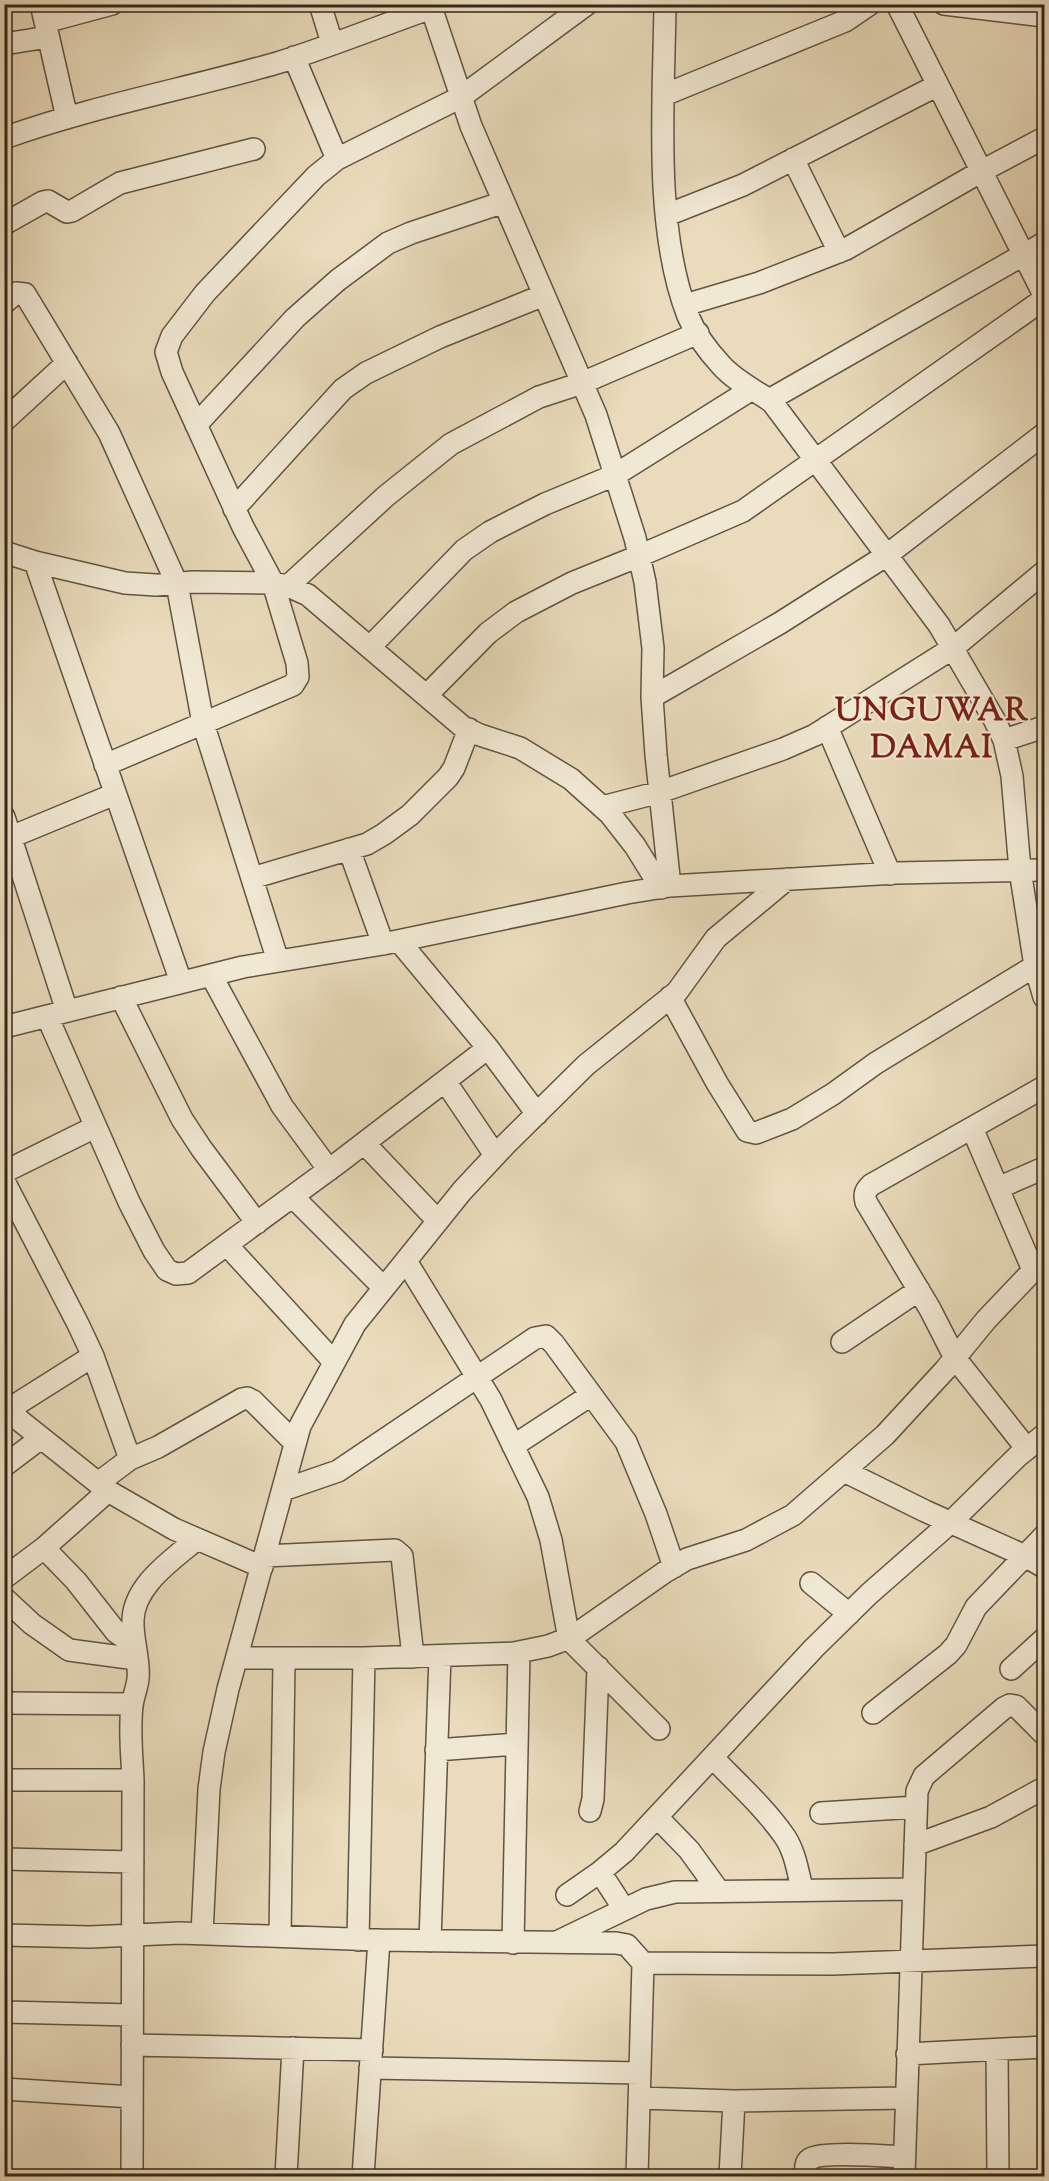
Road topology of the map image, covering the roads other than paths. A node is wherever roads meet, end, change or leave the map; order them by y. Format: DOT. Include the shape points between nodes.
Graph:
graph roads {
  1 [pos="112,4"];
  2 [pos="320,4"];
  3 [pos="587,4"];
  4 [pos="665,4"];
  5 [pos="870,4"];
  6 [pos="897,4"];
  7 [pos="944,4"];
  8 [pos="431,6"];
  9 [pos="1044,16"];
  10 [pos="44,21"];
  11 [pos="332,43"];
  12 [pos="4,44"];
  13 [pos="294,57"];
  14 [pos="938,85"];
  15 [pos="664,95"];
  16 [pos="461,97"];
  17 [pos="68,118"];
  18 [pos="4,138"];
  19 [pos="1044,138"];
  20 [pos="254,149"];
  21 [pos="337,159"];
  22 [pos="794,159"];
  23 [pos="982,171"];
  24 [pos="504,202"];
  25 [pos="667,215"];
  26 [pos="4,224"];
  27 [pos="1044,243"];
  28 [pos="839,252"];
  29 [pos="1023,253"];
  30 [pos="544,295"];
  31 [pos="1044,297"];
  32 [pos="4,303"];
  33 [pos="685,305"];
  34 [pos="698,333"];
  35 [pos="67,363"];
  36 [pos="582,383"];
  37 [pos="760,394"];
  38 [pos="4,421"];
  39 [pos="196,425"];
  40 [pos="1044,434"];
  41 [pos="816,461"];
  42 [pos="615,475"];
  43 [pos="234,509"];
  44 [pos="4,552"];
  45 [pos="887,555"];
  46 [pos="639,556"];
  47 [pos="35,562"];
  48 [pos="1044,572"];
  49 [pos="177,584"];
  50 [pos="280,585"];
  51 [pos="370,647"];
  52 [pos="953,648"];
  53 [pos="427,695"];
  54 [pos="652,696"];
  55 [pos="203,723"];
  56 [pos="827,727"];
  57 [pos="1044,727"];
  58 [pos="469,729"];
  59 [pos="1004,740"];
  60 [pos="105,765"];
  61 [pos="660,792"];
  62 [pos="116,794"];
  63 [pos="602,807"];
  64 [pos="4,817"];
  65 [pos="11,837"];
  66 [pos="349,849"];
  67 [pos="1020,870"];
  68 [pos="1044,870"];
  69 [pos="890,874"];
  70 [pos="252,878"];
  71 [pos="787,879"];
  72 [pos="666,887"];
  73 [pos="391,942"];
  74 [pos="278,961"];
  75 [pos="1035,966"];
  76 [pos="211,975"];
  77 [pos="181,982"];
  78 [pos="121,997"];
  79 [pos="1044,997"];
  80 [pos="670,998"];
  81 [pos="67,1011"];
  82 [pos="46,1016"];
  83 [pos="4,1027"];
  84 [pos="488,1048"];
  85 [pos="445,1081"];
  86 [pos="1044,1087"];
  87 [pos="537,1114"];
  88 [pos="95,1127"];
  89 [pos="972,1128"];
  90 [pos="364,1143"];
  91 [pos="495,1155"];
  92 [pos="1044,1168"];
  93 [pos="329,1170"];
  94 [pos="4,1173"];
  95 [pos="4,1181"];
  96 [pos="998,1188"];
  97 [pos="293,1197"];
  98 [pos="10,1204"];
  99 [pos="438,1221"];
  100 [pos="257,1223"];
  101 [pos="227,1245"];
  102 [pos="406,1261"];
  103 [pos="1039,1264"];
  104 [pos="384,1288"];
  105 [pos="919,1290"];
  106 [pos="842,1342"];
  107 [pos="93,1356"];
  108 [pos="955,1358"];
  109 [pos="334,1362"];
  110 [pos="478,1378"];
  111 [pos="591,1395"];
  112 [pos="7,1405"];
  113 [pos="1044,1435"];
  114 [pos="41,1438"];
  115 [pos="296,1443"];
  116 [pos="513,1446"];
  117 [pos="1027,1449"];
  118 [pos="130,1459"];
  119 [pos="4,1466"];
  120 [pos="844,1471"];
  121 [pos="103,1487"];
  122 [pos="283,1490"];
  123 [pos="951,1522"];
  124 [pos="1044,1536"];
  125 [pos="197,1539"];
  126 [pos="44,1548"];
  127 [pos="1025,1556"];
  128 [pos="264,1561"];
  129 [pos="674,1567"];
  130 [pos="1044,1567"];
  131 [pos="4,1578"];
  132 [pos="811,1583"];
  133 [pos="4,1598"];
  134 [pos="849,1614"];
  135 [pos="569,1638"];
  136 [pos="1044,1640"];
  137 [pos="135,1652"];
  138 [pos="519,1652"];
  139 [pos="440,1656"];
  140 [pos="413,1657"];
  141 [pos="237,1658"];
  142 [pos="364,1658"];
  143 [pos="284,1659"];
  144 [pos="598,1667"];
  145 [pos="1011,1669"];
  146 [pos="4,1703"];
  147 [pos="132,1704"];
  148 [pos="873,1713"];
  149 [pos="659,1729"];
  150 [pos="1044,1734"];
  151 [pos="517,1744"];
  152 [pos="436,1749"];
  153 [pos="713,1758"];
  154 [pos="4,1780"];
  155 [pos="133,1780"];
  156 [pos="1044,1795"];
  157 [pos="916,1807"];
  158 [pos="590,1811"];
  159 [pos="821,1813"];
  160 [pos="657,1817"];
  161 [pos="915,1845"];
  162 [pos="4,1859"];
  163 [pos="133,1862"];
  164 [pos="600,1872"];
  165 [pos="802,1889"];
  166 [pos="913,1889"];
  167 [pos="718,1890"];
  168 [pos="567,1895"];
  169 [pos="624,1908"];
  170 [pos="202,1934"];
  171 [pos="4,1935"];
  172 [pos="133,1935"];
  173 [pos="280,1936"];
  174 [pos="369,1940"];
  175 [pos="430,1941"];
  176 [pos="513,1943"];
  177 [pos="556,1943"];
  178 [pos="1044,1956"];
  179 [pos="910,1960"];
  180 [pos="643,1963"];
  181 [pos="4,2012"];
  182 [pos="132,2015"];
  183 [pos="132,2045"];
  184 [pos="1044,2047"];
  185 [pos="293,2049"];
  186 [pos="997,2050"];
  187 [pos="907,2054"];
  188 [pos="371,2059"];
  189 [pos="640,2073"];
  190 [pos="4,2089"];
  191 [pos="132,2097"];
  192 [pos="640,2098"];
  193 [pos="905,2098"];
  194 [pos="734,2101"];
  195 [pos="904,2167"];
  196 [pos="132,2176"];
  197 [pos="286,2176"];
  198 [pos="363,2176"];
  199 [pos="637,2176"];
  200 [pos="730,2176"];
  201 [pos="806,2176"];
  202 [pos="998,2176"];
  1 -- 10 [label="street"];
  2 -- 11 [label="street"];
  3 -- 16 [label="street"];
  4 -- 15 [label="street"];
  5 -- 15 [label="street" via="845,21"];
  6 -- 14 [label="street"];
  7 -- 9 [label="street"];
  8 -- 11 [label="street"];
  8 -- 16 [label="street"];
  10 -- 12 [label="street"];
  10 -- 17 [label="street"];
  11 -- 13 [label="street"];
  13 -- 17 [label="street"];
  13 -- 21 [label="street"];
  14 -- 22 [label="street"];
  14 -- 23 [label="street"];
  15 -- 25 [label="street"];
  16 -- 21 [label="street"];
  16 -- 24 [label="street"];
  17 -- 18 [label="street"];
  19 -- 23 [label="street"];
  20 -- 26 [label="street" via="120,183 72,211 43,202"];
  21 -- 39 [label="street" via="316,176 205,293 172,336 166,352"];
  22 -- 25 [label="street" via="743,185"];
  22 -- 28 [label="street"];
  23 -- 28 [label="street"];
  23 -- 29 [label="street"];
  24 -- 30 [label="street"];
  24 -- 39 [label="street" via="388,243 295,318"];
  25 -- 33 [label="street" via="675,272"];
  27 -- 29 [label="street"];
  28 -- 33 [label="street" via="759,284"];
  29 -- 31 [label="street"];
  29 -- 37 [label="street"];
  30 -- 36 [label="street"];
  30 -- 43 [label="street" via="366,373 343,389"];
  31 -- 41 [label="street"];
  32 -- 35 [label="street" via="16,293 25,294"];
  33 -- 34 [label="street"];
  34 -- 36 [label="street"];
  34 -- 37 [label="street" via="721,366"];
  35 -- 38 [label="street"];
  35 -- 49 [label="street" via="114,443"];
  36 -- 42 [label="street"];
  36 -- 50 [label="street" via="538,397 451,444"];
  37 -- 41 [label="street"];
  37 -- 42 [label="street"];
  39 -- 43 [label="street"];
  40 -- 45 [label="street"];
  41 -- 45 [label="street"];
  41 -- 46 [label="street" via="743,512"];
  42 -- 46 [label="street"];
  42 -- 51 [label="street" via="545,504 464,550"];
  43 -- 50 [label="street"];
  44 -- 47 [label="street"];
  45 -- 52 [label="street"];
  45 -- 54 [label="street" via="789,618"];
  46 -- 53 [label="street" via="572,583 516,612 488,633"];
  46 -- 54 [label="street" via="653,648"];
  47 -- 49 [label="street" via="124,583"];
  47 -- 60 [label="street"];
  48 -- 52 [label="street"];
  49 -- 50 [label="street"];
  49 -- 55 [label="street"];
  50 -- 51 [label="street" via="308,595"];
  50 -- 55 [label="street" via="298,677 293,685"];
  51 -- 53 [label="street"];
  52 -- 56 [label="street"];
  52 -- 59 [label="street"];
  53 -- 58 [label="street"];
  54 -- 61 [label="street"];
  55 -- 60 [label="street"];
  55 -- 70 [label="street"];
  56 -- 61 [label="street" via="783,749"];
  56 -- 69 [label="street"];
  57 -- 59 [label="street"];
  58 -- 63 [label="street" via="520,748 571,779"];
  58 -- 66 [label="street" via="448,777 384,834"];
  59 -- 67 [label="street" via="1012,776"];
  60 -- 62 [label="street"];
  61 -- 63 [label="street"];
  61 -- 72 [label="street"];
  62 -- 65 [label="street"];
  62 -- 77 [label="street"];
  63 -- 72 [label="street"];
  64 -- 65 [label="street"];
  65 -- 81 [label="street"];
  66 -- 70 [label="street"];
  66 -- 73 [label="street"];
  67 -- 68 [label="street"];
  67 -- 69 [label="street"];
  67 -- 75 [label="street"];
  69 -- 71 [label="street"];
  70 -- 74 [label="street"];
  71 -- 72 [label="street"];
  71 -- 80 [label="street" via="716,938"];
  72 -- 73 [label="street"];
  73 -- 74 [label="street"];
  73 -- 84 [label="street"];
  74 -- 76 [label="street"];
  75 -- 79 [label="street"];
  75 -- 80 [label="street" via="792,1119 756,1133 747,1131"];
  76 -- 77 [label="street"];
  76 -- 93 [label="street" via="282,1106"];
  77 -- 78 [label="street"];
  78 -- 81 [label="street"];
  78 -- 100 [label="street" via="182,1119"];
  80 -- 87 [label="street" via="586,1065"];
  81 -- 82 [label="street"];
  82 -- 83 [label="street"];
  82 -- 88 [label="street"];
  84 -- 85 [label="street"];
  84 -- 87 [label="street"];
  85 -- 90 [label="street"];
  85 -- 91 [label="street"];
  86 -- 89 [label="street"];
  87 -- 91 [label="street"];
  88 -- 94 [label="street"];
  88 -- 101 [label="street" via="129,1202 167,1270 189,1273"];
  89 -- 96 [label="street"];
  89 -- 105 [label="street" via="865,1191 866,1202"];
  90 -- 93 [label="street"];
  90 -- 99 [label="street"];
  91 -- 99 [label="street"];
  92 -- 96 [label="street"];
  93 -- 97 [label="street"];
  95 -- 98 [label="street"];
  96 -- 103 [label="street"];
  97 -- 100 [label="street"];
  97 -- 104 [label="street"];
  98 -- 107 [label="street"];
  99 -- 102 [label="street"];
  100 -- 101 [label="street"];
  101 -- 109 [label="street"];
  102 -- 104 [label="street"];
  102 -- 110 [label="street"];
  103 -- 108 [label="street"];
  104 -- 109 [label="street" via="354,1324"];
  105 -- 106 [label="street"];
  105 -- 108 [label="street"];
  107 -- 112 [label="street"];
  107 -- 118 [label="street"];
  108 -- 117 [label="street"];
  108 -- 120 [label="street" via="885,1435"];
  109 -- 115 [label="street" via="300,1426"];
  110 -- 111 [label="street" via="536,1338 546,1336"];
  110 -- 116 [label="street"];
  110 -- 122 [label="street" via="338,1471"];
  111 -- 116 [label="street"];
  111 -- 129 [label="street" via="636,1461"];
  112 -- 114 [label="street"];
  113 -- 117 [label="street"];
  114 -- 119 [label="street"];
  114 -- 121 [label="street"];
  115 -- 118 [label="street" via="247,1398"];
  115 -- 122 [label="street"];
  116 -- 135 [label="street" via="538,1497 551,1540"];
  117 -- 123 [label="street"];
  118 -- 121 [label="street"];
  120 -- 123 [label="street"];
  120 -- 129 [label="street" via="792,1515 746,1540"];
  121 -- 125 [label="street"];
  121 -- 126 [label="street"];
  122 -- 128 [label="street"];
  123 -- 127 [label="street"];
  123 -- 134 [label="street"];
  124 -- 127 [label="street"];
  125 -- 128 [label="street"];
  125 -- 137 [label="street" via="161,1569 133,1608"];
  126 -- 131 [label="street"];
  126 -- 137 [label="street"];
  127 -- 130 [label="street"];
  127 -- 148 [label="street" via="976,1607 956,1645"];
  128 -- 140 [label="street" via="399,1552"];
  128 -- 141 [label="street"];
  129 -- 135 [label="street"];
  132 -- 134 [label="street"];
  133 -- 137 [label="street" via="69,1650"];
  134 -- 153 [label="street" via="778,1684"];
  135 -- 138 [label="street"];
  135 -- 144 [label="street"];
  136 -- 145 [label="street"];
  137 -- 147 [label="street" via="138,1677"];
  138 -- 139 [label="street"];
  138 -- 151 [label="street"];
  139 -- 140 [label="street"];
  139 -- 152 [label="street"];
  140 -- 142 [label="street"];
  141 -- 143 [label="street"];
  141 -- 170 [label="street" via="209,1789"];
  142 -- 143 [label="street"];
  142 -- 174 [label="street"];
  143 -- 173 [label="street"];
  144 -- 149 [label="street"];
  144 -- 158 [label="street"];
  146 -- 147 [label="street"];
  147 -- 155 [label="street"];
  150 -- 157 [label="street" via="1016,1706 1004,1708 924,1776 917,1791"];
  151 -- 152 [label="street"];
  151 -- 176 [label="street"];
  152 -- 175 [label="street"];
  153 -- 160 [label="street"];
  153 -- 165 [label="street" via="786,1838"];
  154 -- 155 [label="street"];
  155 -- 163 [label="street"];
  156 -- 161 [label="street"];
  157 -- 159 [label="street"];
  157 -- 161 [label="street"];
  160 -- 164 [label="street"];
  160 -- 167 [label="street" via="689,1850"];
  161 -- 166 [label="street"];
  162 -- 163 [label="street"];
  163 -- 172 [label="street"];
  164 -- 168 [label="street"];
  164 -- 169 [label="street"];
  165 -- 166 [label="street"];
  165 -- 167 [label="street"];
  166 -- 179 [label="street"];
  167 -- 169 [label="street" via="675,1892"];
  169 -- 177 [label="street"];
  170 -- 172 [label="street"];
  170 -- 173 [label="street"];
  171 -- 172 [label="street"];
  172 -- 182 [label="street"];
  173 -- 174 [label="street"];
  174 -- 175 [label="street"];
  174 -- 188 [label="street"];
  175 -- 176 [label="street"];
  176 -- 177 [label="street"];
  177 -- 180 [label="street" via="627,1945"];
  178 -- 179 [label="street"];
  179 -- 180 [label="street" via="833,1964"];
  179 -- 187 [label="street"];
  180 -- 189 [label="street"];
  181 -- 182 [label="street"];
  182 -- 183 [label="street"];
  183 -- 185 [label="street"];
  183 -- 191 [label="street"];
  184 -- 186 [label="street"];
  185 -- 188 [label="street"];
  185 -- 197 [label="street"];
  186 -- 187 [label="street"];
  186 -- 202 [label="street"];
  187 -- 193 [label="street"];
  188 -- 189 [label="street"];
  188 -- 198 [label="street"];
  189 -- 192 [label="street"];
  190 -- 191 [label="street"];
  191 -- 196 [label="street"];
  192 -- 194 [label="street"];
  192 -- 199 [label="street"];
  193 -- 194 [label="street"];
  193 -- 195 [label="street"];
  194 -- 200 [label="street"];
  195 -- 201 [label="street" via="829,2155 806,2163"];
}
